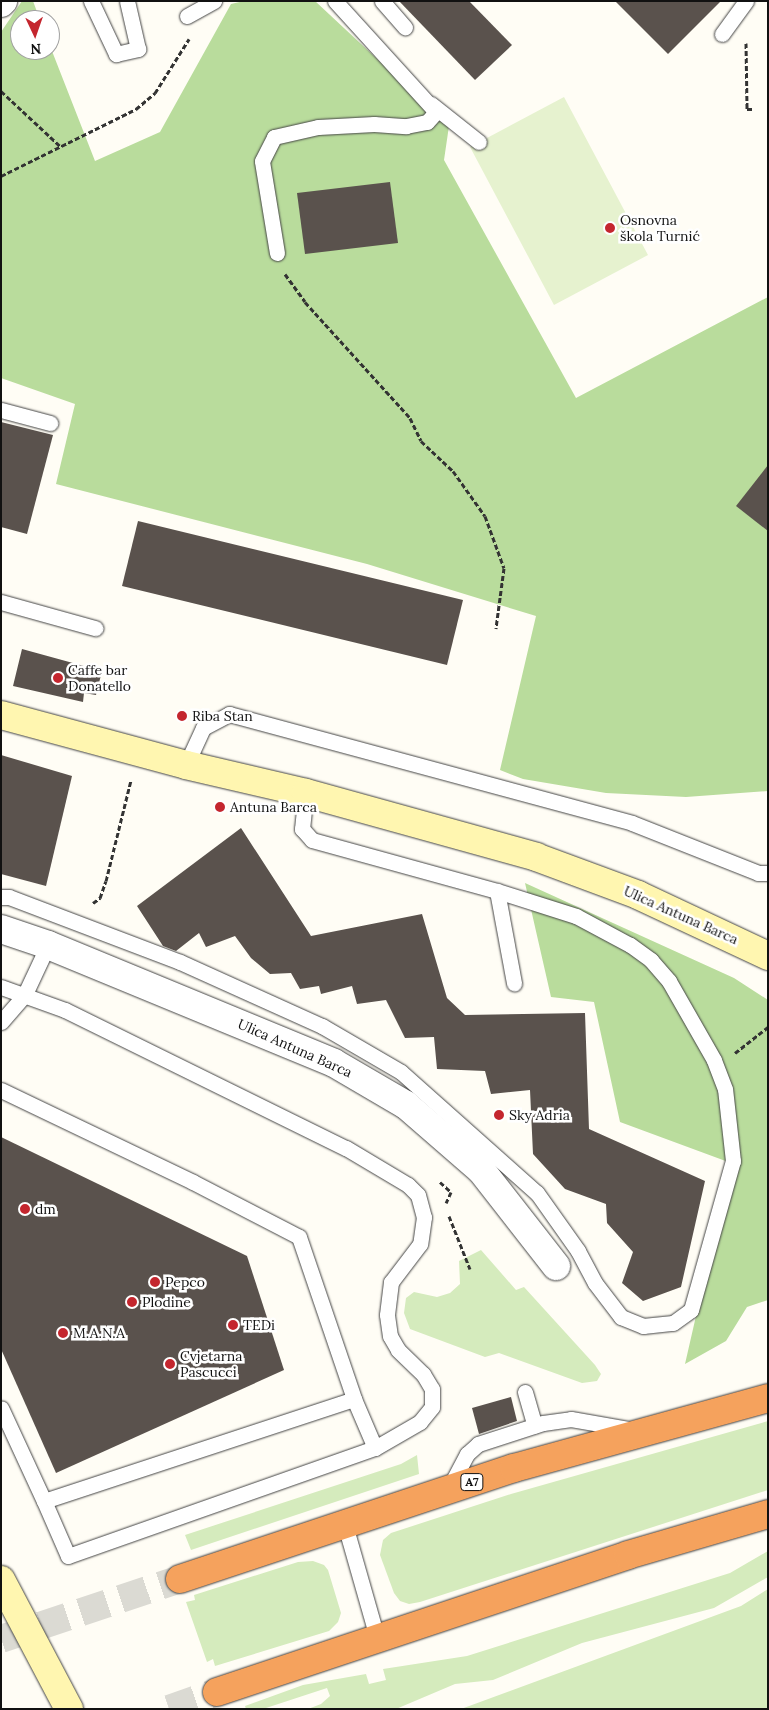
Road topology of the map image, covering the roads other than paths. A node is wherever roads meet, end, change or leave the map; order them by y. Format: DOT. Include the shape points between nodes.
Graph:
graph roads {
  1 [pos="90,1"];
  2 [pos="126,1"];
  3 [pos="334,1"];
  4 [pos="382,1"];
  5 [pos="746,1"];
  6 [pos="212,2"];
  7 [pos="187,16"];
  8 [pos="405,27"];
  9 [pos="722,34"];
  10 [pos="430,103"];
  11 [pos="479,142"];
  12 [pos="277,253"];
  13 [pos="1,410"];
  14 [pos="50,423"];
  15 [pos="1,602"];
  16 [pos="95,628"];
  17 [pos="1,715"];
  18 [pos="186,765"];
  19 [pos="306,793"];
  20 [pos="768,873"];
  21 [pos="497,890"];
  22 [pos="1,897"];
  23 [pos="1,929"];
  24 [pos="48,945"];
  25 [pos="768,956"];
  26 [pos="514,984"];
  27 [pos="1,987"];
  28 [pos="25,994"];
  29 [pos="1,1022"];
  30 [pos="1,1090"];
  31 [pos="556,1266"];
  32 [pos="525,1392"];
  33 [pos="768,1398"];
  34 [pos="354,1399"];
  35 [pos="1,1408"];
  36 [pos="535,1426"];
  37 [pos="639,1431"];
  38 [pos="376,1448"];
  39 [pos="448,1490"];
  40 [pos="44,1500"];
  41 [pos="768,1514"];
  42 [pos="345,1524"];
  43 [pos="180,1579"];
  44 [pos="1,1580"];
  45 [pos="377,1637"];
  46 [pos="218,1692"];
  47 [pos="69,1709"];
  1 -- 2 [label="lane" via="116,54 138,49"];
  3 -- 10 [label="lane"];
  4 -- 8 [label="lane"];
  5 -- 9 [label="lane"];
  6 -- 7 [label="lane"];
  10 -- 11 [label="lane"];
  10 -- 12 [label="lane" via="436,112 428,122 406,126 318,127 274,137 262,161"];
  13 -- 14 [label="lane"];
  15 -- 16 [label="lane"];
  17 -- 18 [label="main road, Ulica Antuna Barca"];
  18 -- 19 [label="main road, Ulica Antuna Barca"];
  18 -- 20 [label="lane" via="203,728 229,714 632,823 758,873"];
  19 -- 21 [label="lane" via="302,829 312,840"];
  19 -- 25 [label="main road, Ulica Antuna Barca" via="536,857 638,895"];
  21 -- 22 [label="lane" via="584,920 630,944 651,960 669,981 714,1060 725,1089 734,1161 691,1310 673,1323 643,1326 621,1317 537,1193 401,1072 322,1026 180,962 9,897"];
  21 -- 26 [label="lane"];
  23 -- 24 [label="street, Ulica Antuna Barca"];
  24 -- 28 [label="lane"];
  24 -- 31 [label="street, Ulica Antuna Barca" via="334,1063 406,1105 481,1170"];
  27 -- 28 [label="lane"];
  28 -- 29 [label="lane"];
  28 -- 38 [label="lane" via="65,1010 346,1148 408,1185 418,1195 424,1217 420,1244 392,1282 387,1314 390,1336 398,1350 423,1374 432,1389 432,1407 420,1422"];
  30 -- 34 [label="lane" via="299,1237"];
  32 -- 36 [label="lane"];
  33 -- 37 [label="highway, A7"];
  34 -- 38 [label="lane"];
  34 -- 40 [label="lane"];
  35 -- 40 [label="lane"];
  36 -- 37 [label="lane" via="571,1419"];
  36 -- 39 [label="lane" via="478,1444 467,1454"];
  37 -- 39 [label="highway, A7"];
  38 -- 40 [label="lane" via="68,1556"];
  39 -- 42 [label="highway, A7"];
  41 -- 45 [label="highway" via="628,1555"];
  42 -- 43 [label="highway, A7"];
  42 -- 45 [label="lane"];
  44 -- 47 [label="main road"];
  45 -- 46 [label="highway"];
}
